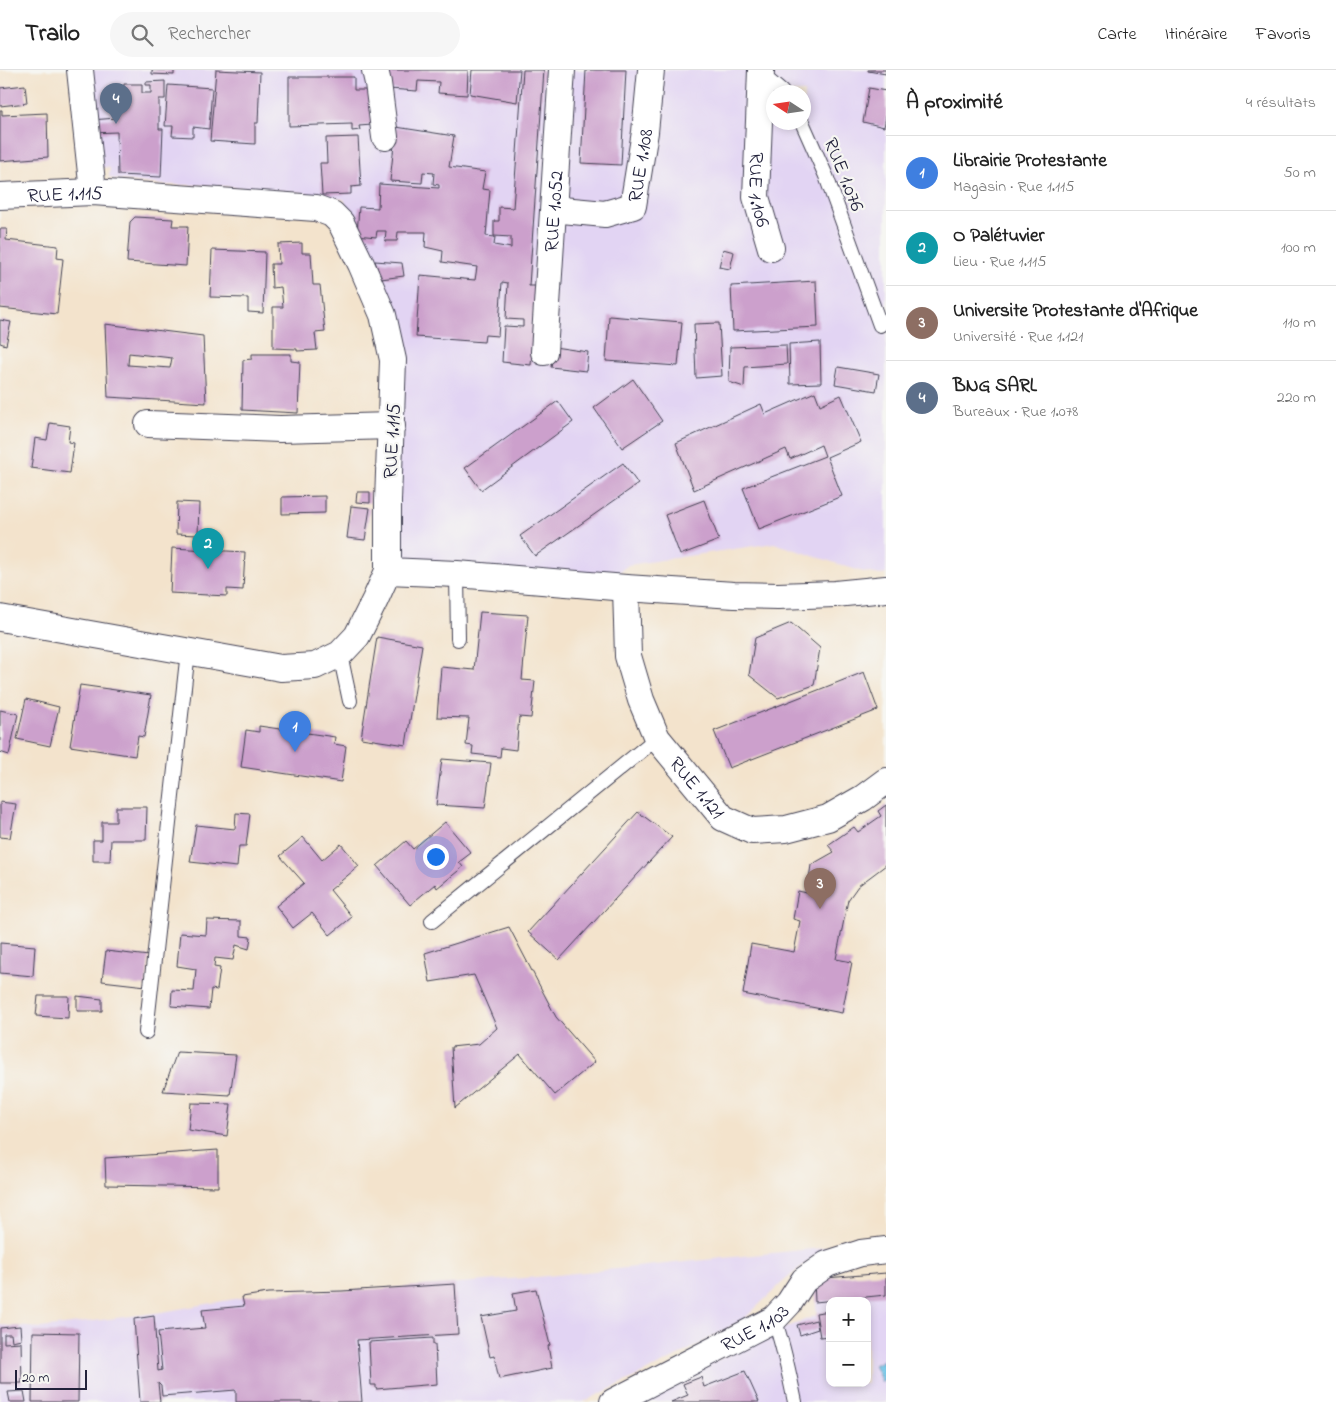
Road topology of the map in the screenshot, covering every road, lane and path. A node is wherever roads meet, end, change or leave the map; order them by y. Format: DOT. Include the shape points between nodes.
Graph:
graph roads {
  1 [pos="80,70"];
  2 [pos="375,70"];
  3 [pos="562,70"];
  4 [pos="651,70"];
  5 [pos="761,72"];
  6 [pos="775,85"];
  7 [pos="806,130"];
  8 [pos="386,137"];
  9 [pos="93,192"];
  10 [pos="0,196"];
  11 [pos="554,202"];
  12 [pos="771,248"];
  13 [pos="880,325"];
  14 [pos="544,352"];
  15 [pos="148,424"];
  16 [pos="392,426"];
  17 [pos="388,571"];
  18 [pos="457,574"];
  19 [pos="626,588"];
  20 [pos="886,589"];
  21 [pos="0,618"];
  22 [pos="458,639"];
  23 [pos="188,651"];
  24 [pos="340,654"];
  25 [pos="350,701"];
  26 [pos="657,738"];
  27 [pos="886,781"];
  28 [pos="432,921"];
  29 [pos="146,1032"];
  30 [pos="886,1250"];
  31 [pos="774,1319"];
  32 [pos="612,1402"];
  33 [pos="794,1402"];
  1 -- 9 [label="street"];
  2 -- 8 [label="street"];
  3 -- 11 [label="street, RUE 1.052"];
  4 -- 11 [label="street, RUE 1.108" via="633,206 605,214 562,210"];
  5 -- 6 [label="lane"];
  5 -- 12 [label="street, RUE 1.106" via="756,197"];
  7 -- 13 [label="lane, RUE 1.076" via="826,176"];
  9 -- 10 [label="street, RUE 1.115"];
  9 -- 16 [label="street, RUE 1.115" via="316,208 332,214 341,223 383,315 394,360"];
  11 -- 14 [label="street, RUE 1.052"];
  15 -- 16 [label="street" via="280,429"];
  16 -- 17 [label="street, RUE 1.115"];
  17 -- 18 [label="street"];
  17 -- 24 [label="street, RUE 1.115" via="356,636"];
  18 -- 19 [label="street"];
  18 -- 22 [label="lane"];
  19 -- 20 [label="street" via="778,596"];
  19 -- 26 [label="street, RUE 1.121" via="628,656"];
  21 -- 23 [label="street, RUE 1.115"];
  23 -- 24 [label="street, RUE 1.115" via="281,668 316,666"];
  23 -- 29 [label="lane"];
  24 -- 25 [label="lane"];
  26 -- 27 [label="street, RUE 1.121" via="723,818 752,831 786,829 828,818"];
  26 -- 28 [label="lane"];
  30 -- 31 [label="street, RUE 1.103" via="861,1253 827,1264 804,1280"];
  31 -- 32 [label="street, RUE 1.103"];
  31 -- 33 [label="lane"];
}
